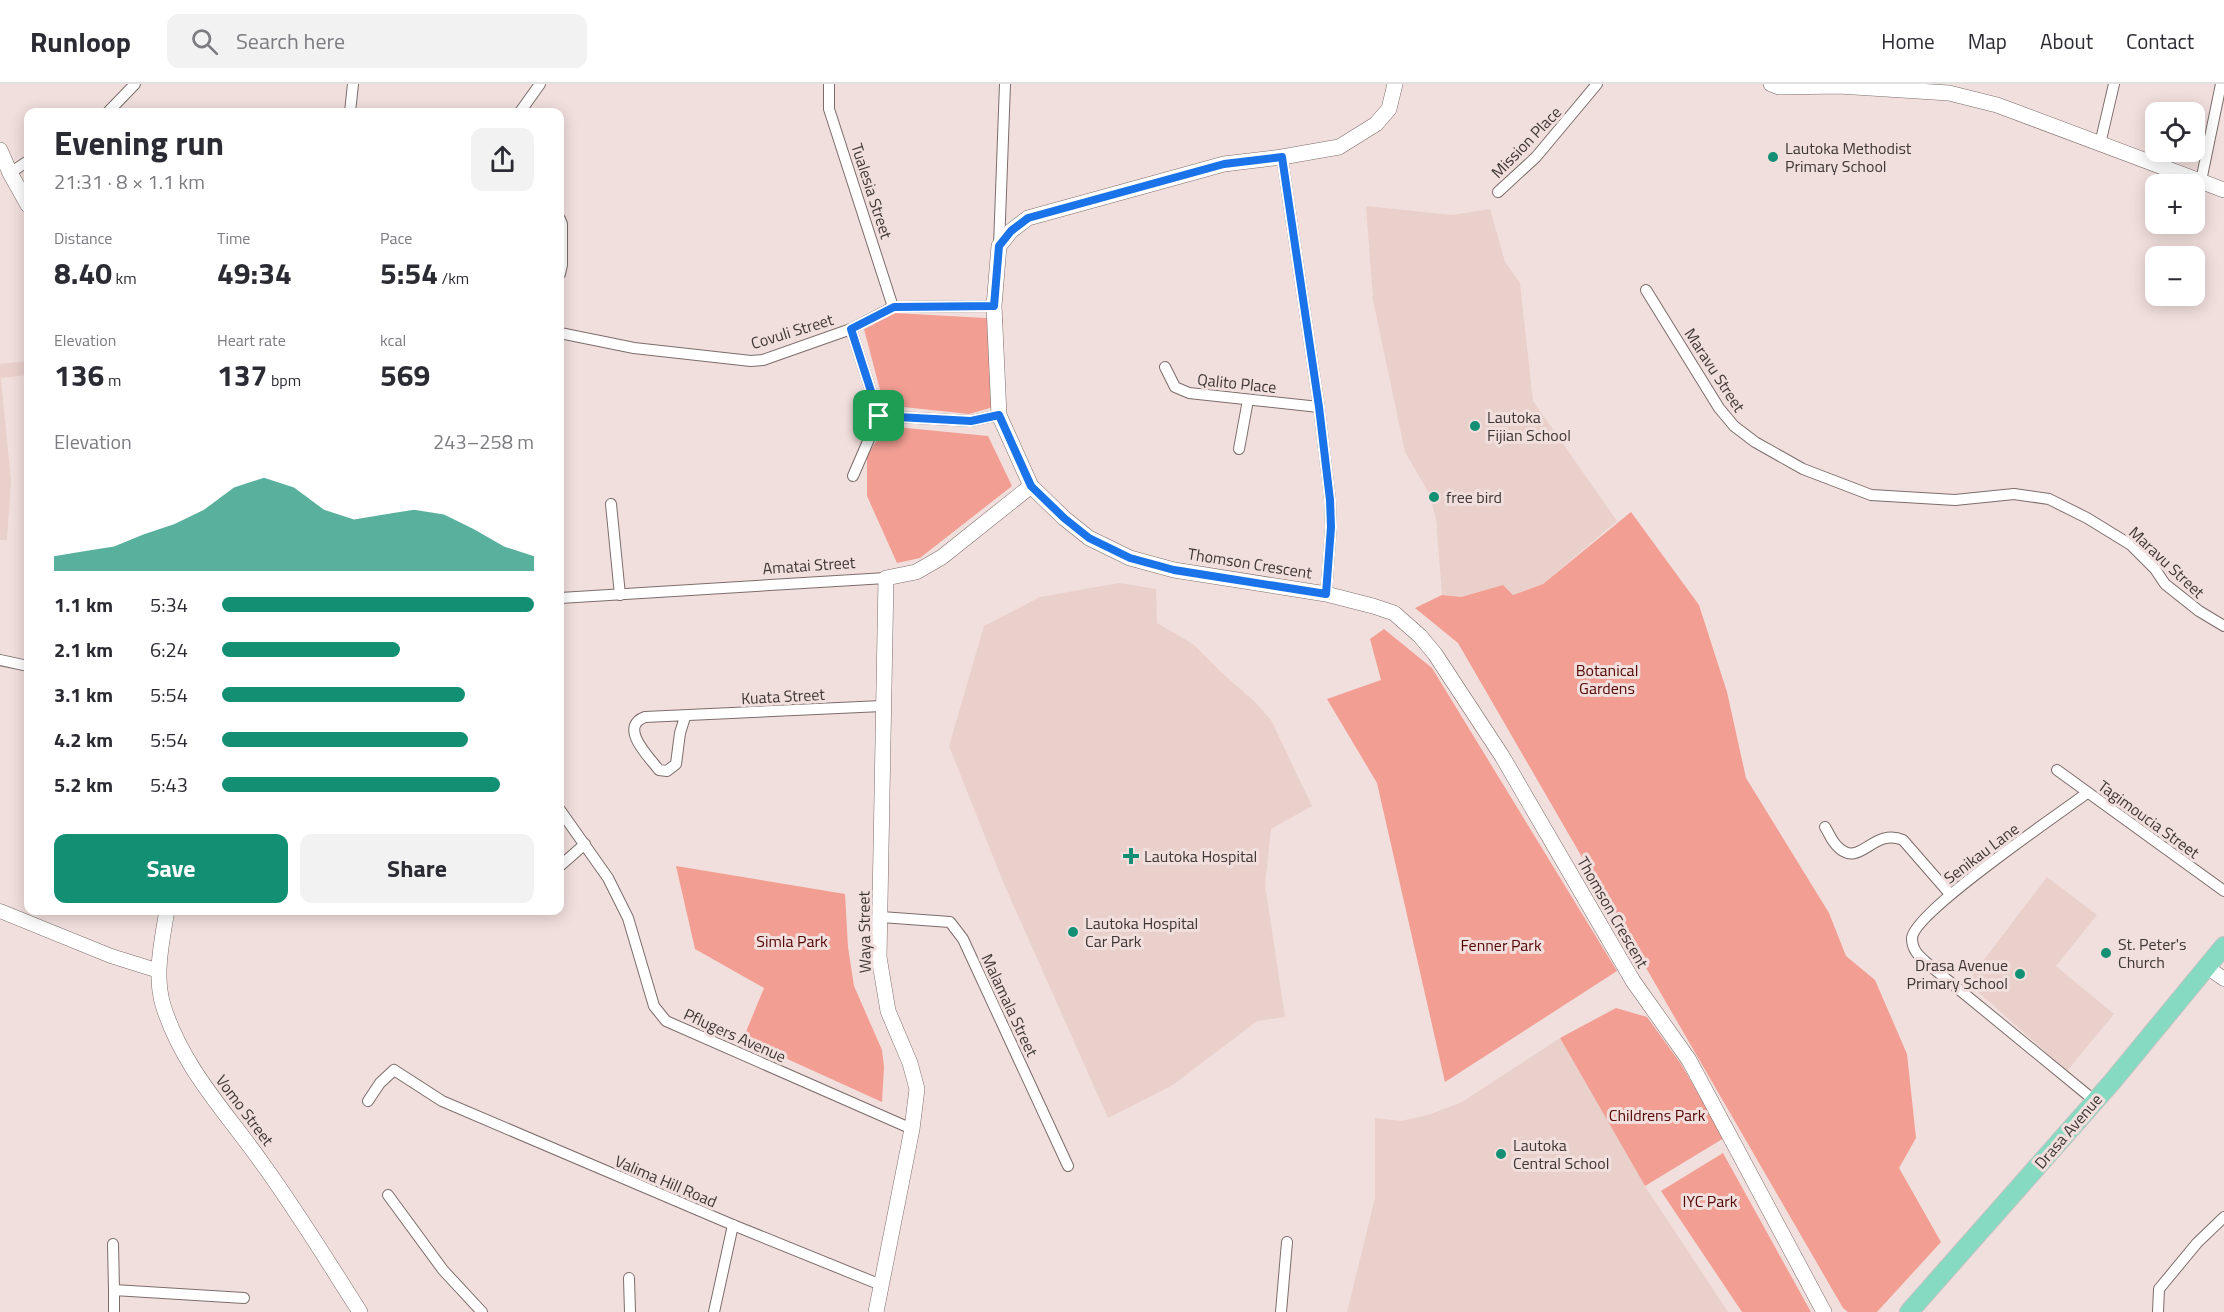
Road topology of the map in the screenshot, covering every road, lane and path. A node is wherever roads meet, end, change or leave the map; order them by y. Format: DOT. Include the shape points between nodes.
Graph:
graph roads {
  1 [pos="135,84"];
  2 [pos="353,84"];
  3 [pos="540,84"];
  4 [pos="830,84"];
  5 [pos="1005,84"];
  6 [pos="1395,84"];
  7 [pos="1597,84"];
  8 [pos="1771,84"];
  9 [pos="2114,84"];
  10 [pos="2221,84"];
  11 [pos="1949,89"];
  12 [pos="112,108"];
  13 [pos="350,108"];
  14 [pos="523,108"];
  15 [pos="2100,144"];
  16 [pos="0,150"];
  17 [pos="1282,157"];
  18 [pos="24,164"];
  19 [pos="10,172"];
  20 [pos="2180,174"];
  21 [pos="2203,174"];
  22 [pos="2205,183"];
  23 [pos="2224,190"];
  24 [pos="1498,192"];
  25 [pos="24,198"];
  26 [pos="999,246"];
  27 [pos="1646,290"];
  28 [pos="994,306"];
  29 [pos="894,307"];
  30 [pos="851,329"];
  31 [pos="564,334"];
  32 [pos="1165,367"];
  33 [pos="1248,400"];
  34 [pos="1319,407"];
  35 [pos="999,415"];
  36 [pos="879,416"];
  37 [pos="1239,449"];
  38 [pos="853,476"];
  39 [pos="1031,486"];
  40 [pos="611,504"];
  41 [pos="886,578"];
  42 [pos="1326,594"];
  43 [pos="620,595"];
  44 [pos="564,598"];
  45 [pos="2224,626"];
  46 [pos="0,660"];
  47 [pos="24,665"];
  48 [pos="882,706"];
  49 [pos="685,717"];
  50 [pos="2057,770"];
  51 [pos="2087,793"];
  52 [pos="564,815"];
  53 [pos="1825,827"];
  54 [pos="585,844"];
  55 [pos="564,862"];
  56 [pos="2224,891"];
  57 [pos="1950,894"];
  58 [pos="0,911"];
  59 [pos="165,915"];
  60 [pos="881,917"];
  61 [pos="2224,946"];
  62 [pos="2207,967"];
  63 [pos="159,970"];
  64 [pos="2224,979"];
  65 [pos="368,1101"];
  66 [pos="2095,1101"];
  67 [pos="912,1129"];
  68 [pos="1068,1166"];
  69 [pos="388,1195"];
  70 [pos="2224,1217"];
  71 [pos="733,1225"];
  72 [pos="1287,1242"];
  73 [pos="113,1244"];
  74 [pos="629,1278"];
  75 [pos="880,1285"];
  76 [pos="114,1290"];
  77 [pos="243,1298"];
  78 [pos="114,1312"];
  79 [pos="360,1312"];
  80 [pos="482,1312"];
  81 [pos="630,1312"];
  82 [pos="714,1312"];
  83 [pos="876,1312"];
  84 [pos="1281,1312"];
  85 [pos="1824,1312"];
  86 [pos="1909,1312"];
  87 [pos="2158,1312"];
  1 -- 12 [label="street"];
  2 -- 13 [label="street"];
  3 -- 14 [label="street"];
  4 -- 29 [label="street, Tualesia Street" via="830,109"];
  5 -- 26 [label="street"];
  6 -- 17 [label="main road" via="1389,109 1376,124 1339,147"];
  7 -- 24 [label="street, Mission Place" via="1536,157"];
  8 -- 11 [label="main road"];
  9 -- 15 [label="street"];
  10 -- 21 [label="street"];
  11 -- 15 [label="main road"];
  15 -- 20 [label="main road"];
  16 -- 19 [label="main road"];
  17 -- 26 [label="main road" via="1224,164 1028,218"];
  17 -- 34 [label="street"];
  18 -- 19 [label="street"];
  19 -- 25 [label="main road"];
  22 -- 23 [label="main road"];
  26 -- 28 [label="main road, Thomson Crescent"];
  27 -- 45 [label="street, Maravu Street" via="1719,408 1755,442 1803,469 1871,495 1955,500 2014,494 2049,499 2131,545 2165,584"];
  28 -- 29 [label="street, Covuli Street"];
  28 -- 35 [label="main road, Thomson Crescent"];
  29 -- 30 [label="street, Covuli Street"];
  30 -- 31 [label="street, Covuli Street" via="751,361 634,348"];
  30 -- 36 [label="street"];
  32 -- 33 [label="street, Qalito Place" via="1170,381 1180,391"];
  33 -- 34 [label="street, Qalito Place"];
  33 -- 37 [label="street"];
  34 -- 42 [label="street" via="1331,527"];
  35 -- 36 [label="street" via="971,421"];
  35 -- 39 [label="main road, Thomson Crescent"];
  36 -- 38 [label="street"];
  39 -- 41 [label="main road, Amatai Street" via="942,557 916,572"];
  39 -- 42 [label="main road, Thomson Crescent" via="1089,538 1130,558 1174,570"];
  40 -- 43 [label="street"];
  41 -- 43 [label="street, Amatai Street"];
  41 -- 48 [label="main road, Waya Street"];
  42 -- 85 [label="main road, Thomson Crescent" via="1394,613 1435,654 1502,756 1633,981 1689,1060"];
  43 -- 44 [label="street, Amatai Street"];
  46 -- 47 [label="street"];
  48 -- 49 [label="street, Kuata Street"];
  48 -- 60 [label="main road, Waya Street"];
  49 -- 49 [label="street, Kuata Street" via="645,717 634,725 637,740 659,770 667,771 676,764"];
  50 -- 51 [label="street, Tagimoucia Street"];
  51 -- 56 [label="street, Tagimoucia Street"];
  51 -- 57 [label="street, Senikau Lane"];
  52 -- 54 [label="street, Pflugers Avenue"];
  53 -- 57 [label="street" via="1846,853 1856,853 1881,838 1903,840"];
  54 -- 55 [label="street"];
  54 -- 67 [label="street, Pflugers Avenue" via="628,918 654,1006 666,1021"];
  57 -- 66 [label="street, Senikau Lane" via="1916,928 1912,938 1914,951"];
  58 -- 63 [label="street" via="111,957"];
  59 -- 63 [label="main road, Vomo Street"];
  60 -- 67 [label="main road, Waya Street" via="879,957 888,1011 917,1089"];
  60 -- 68 [label="street, Malamala Street" via="950,922 963,939"];
  61 -- 62 [label="highway, Drasa Avenue"];
  62 -- 64 [label="street"];
  62 -- 66 [label="highway, Drasa Avenue"];
  63 -- 79 [label="main road, Vomo Street" via="163,1004 186,1059 297,1213"];
  65 -- 71 [label="street, Valima Hill Road" via="394,1070 442,1101"];
  66 -- 86 [label="highway, Drasa Avenue"];
  67 -- 75 [label="main road, Waya Street"];
  69 -- 80 [label="street" via="443,1270"];
  70 -- 87 [label="street" via="2159,1289"];
  71 -- 75 [label="street, Valima Hill Road"];
  71 -- 82 [label="street"];
  72 -- 84 [label="street"];
  73 -- 76 [label="street"];
  74 -- 81 [label="street"];
  75 -- 83 [label="main road, Waya Street"];
  76 -- 77 [label="street"];
  76 -- 78 [label="street"];
}
